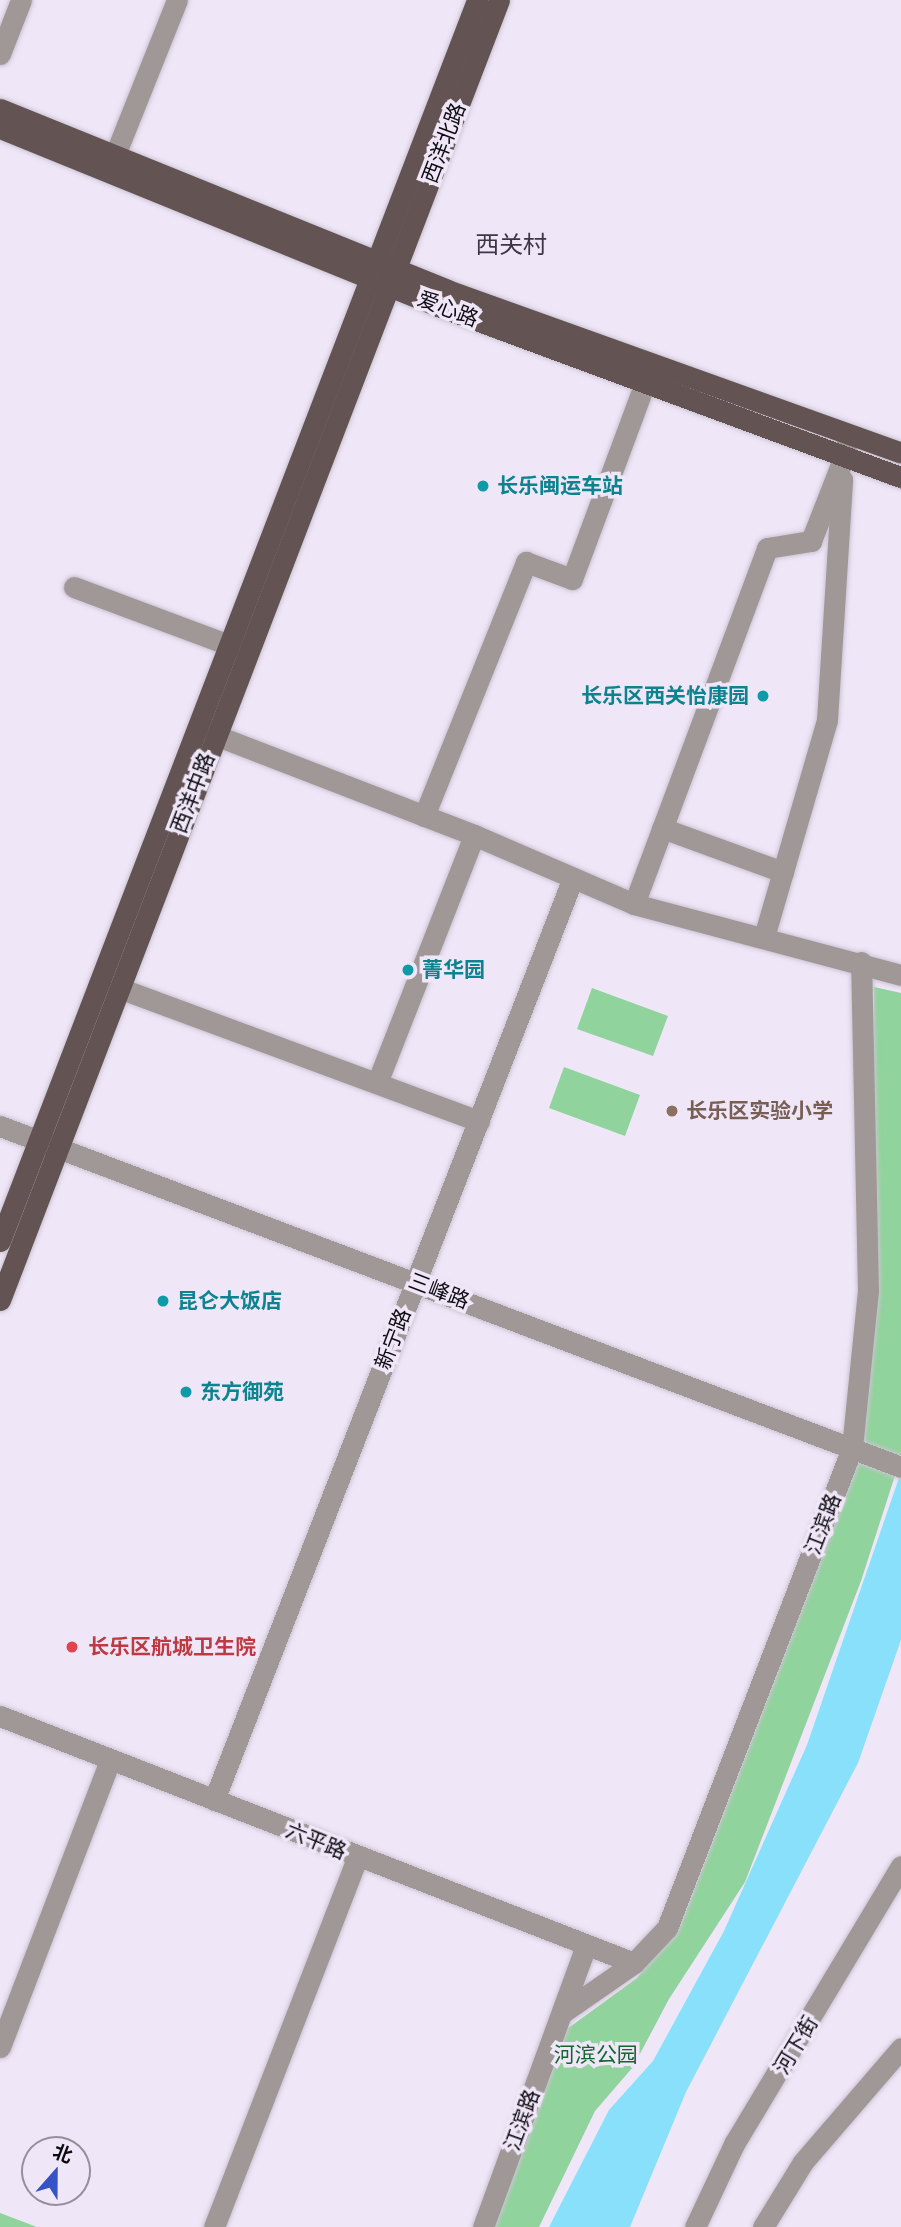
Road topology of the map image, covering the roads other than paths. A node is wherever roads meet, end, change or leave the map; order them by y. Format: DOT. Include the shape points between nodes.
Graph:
graph roads {
  1 [pos="21,0"];
  2 [pos="177,0"];
  3 [pos="477,0"];
  4 [pos="499,0"];
  5 [pos="0,54"];
  6 [pos="0,109"];
  7 [pos="0,128"];
  8 [pos="115,155"];
  9 [pos="383,274"];
  10 [pos="645,383"];
  11 [pos="848,435"];
  12 [pos="901,453"];
  13 [pos="844,457"];
  14 [pos="901,477"];
  15 [pos="74,587"];
  16 [pos="237,648"];
  17 [pos="215,736"];
  18 [pos="424,816"];
  19 [pos="662,828"];
  20 [pos="474,835"];
  21 [pos="783,872"];
  22 [pos="573,878"];
  23 [pos="634,904"];
  24 [pos="764,937"];
  25 [pos="861,962"];
  26 [pos="901,975"];
  27 [pos="119,988"];
  28 [pos="377,1083"];
  29 [pos="479,1121"];
  30 [pos="0,1126"];
  31 [pos="48,1144"];
  32 [pos="0,1241"];
  33 [pos="415,1281"];
  34 [pos="0,1300"];
  35 [pos="852,1448"];
  36 [pos="901,1467"];
  37 [pos="0,1716"];
  38 [pos="110,1760"];
  39 [pos="214,1800"];
  40 [pos="357,1858"];
  41 [pos="901,1866"];
  42 [pos="586,1946"];
  43 [pos="634,1963"];
  44 [pos="562,2013"];
  45 [pos="0,2047"];
  46 [pos="901,2048"];
  47 [pos="214,2227"];
  48 [pos="483,2227"];
  49 [pos="695,2227"];
  50 [pos="763,2227"];
  1 -- 5 [label="street"];
  2 -- 8 [label="street"];
  3 -- 9 [label="main road, 西洋北路"];
  4 -- 9 [label="main road, 西洋北路"];
  6 -- 8 [label="main road, 爱心路"];
  7 -- 9 [label="main road, 爱心路"];
  8 -- 9 [label="main road, 爱心路"];
  9 -- 10 [label="main road, 爱心路"];
  9 -- 11 [label="main road, 爱心路"];
  9 -- 16 [label="main road, 西洋中路"];
  10 -- 13 [label="main road, 爱心路"];
  10 -- 18 [label="street" via="572,579 526,562"];
  11 -- 12 [label="main road, 爱心路"];
  11 -- 13 [label="street"];
  13 -- 14 [label="main road, 爱心路"];
  13 -- 19 [label="street" via="811,541 767,548"];
  13 -- 21 [label="street" via="827,720"];
  15 -- 16 [label="street"];
  16 -- 17 [label="main road, 西洋中路"];
  16 -- 31 [label="main road, 西洋中路"];
  17 -- 18 [label="street"];
  17 -- 27 [label="main road, 西洋中路"];
  18 -- 20 [label="street"];
  19 -- 21 [label="street"];
  19 -- 23 [label="street"];
  20 -- 22 [label="street"];
  20 -- 28 [label="street"];
  21 -- 24 [label="street"];
  22 -- 23 [label="street"];
  22 -- 29 [label="street, 新宁路"];
  23 -- 24 [label="street"];
  24 -- 25 [label="street"];
  25 -- 26 [label="street"];
  25 -- 35 [label="street, 江滨路" via="868,1292"];
  27 -- 28 [label="street"];
  27 -- 31 [label="main road, 西洋中路"];
  28 -- 29 [label="street"];
  29 -- 33 [label="street, 新宁路"];
  30 -- 31 [label="street, 三峰路"];
  31 -- 32 [label="main road, 西洋中路"];
  31 -- 33 [label="street, 三峰路"];
  31 -- 34 [label="main road, 西洋中路"];
  33 -- 35 [label="street, 三峰路"];
  33 -- 39 [label="street, 新宁路"];
  35 -- 36 [label="street, 三峰路"];
  35 -- 43 [label="street, 江滨路" via="667,1928"];
  37 -- 38 [label="street, 六平路"];
  38 -- 39 [label="street, 六平路"];
  38 -- 45 [label="street"];
  39 -- 40 [label="street, 六平路"];
  40 -- 42 [label="street, 六平路"];
  40 -- 47 [label="street"];
  41 -- 49 [label="street, 河下街" via="734,2144"];
  42 -- 43 [label="street, 六平路"];
  42 -- 44 [label="street, 江滨路"];
  43 -- 44 [label="street, 江滨路"];
  44 -- 48 [label="street, 江滨路"];
  46 -- 50 [label="street" via="803,2162"];
}
